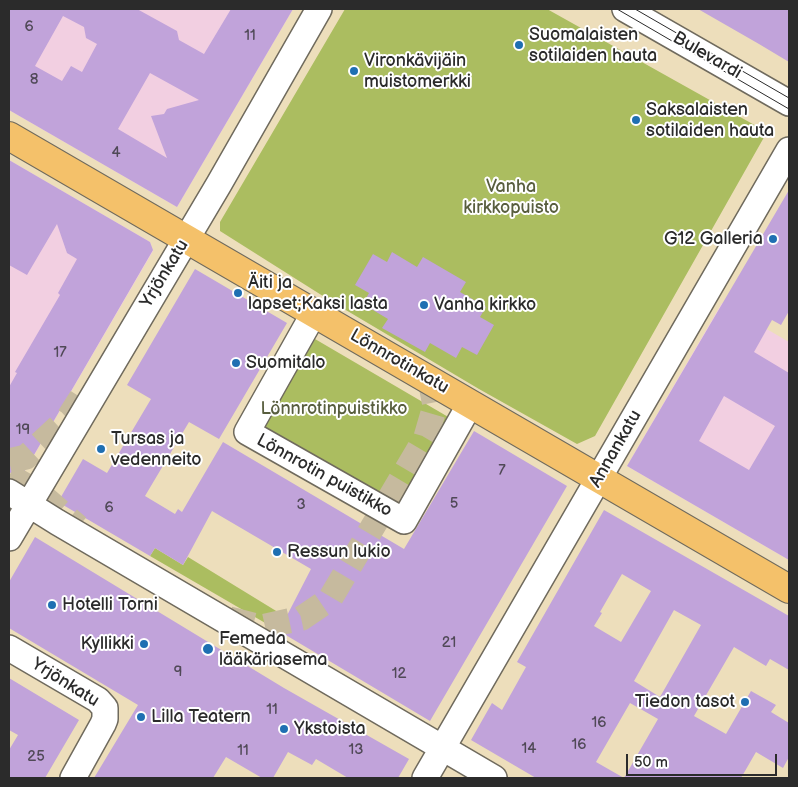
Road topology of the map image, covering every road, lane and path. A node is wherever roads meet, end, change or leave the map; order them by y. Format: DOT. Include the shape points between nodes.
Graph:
graph roads {
  1 [pos="319,9"];
  2 [pos="625,9"];
  3 [pos="789,103"];
  4 [pos="9,136"];
  5 [pos="789,150"];
  6 [pos="186,238"];
  7 [pos="314,312"];
  8 [pos="470,404"];
  9 [pos="599,479"];
  10 [pos="18,498"];
  11 [pos="9,538"];
  12 [pos="789,590"];
  13 [pos="9,648"];
  14 [pos="443,749"];
  15 [pos="73,778"];
  16 [pos="425,778"];
  17 [pos="494,778"];
  1 -- 6 [label="street, Yrjönkatu"];
  2 -- 3 [label="street, Bulevardi"];
  4 -- 6 [label="main road, Lönnrotinkatu"];
  5 -- 9 [label="street, Annankatu"];
  6 -- 7 [label="main road, Lönnrotinkatu"];
  6 -- 10 [label="street, Yrjönkatu"];
  7 -- 8 [label="main road, Lönnrotinkatu"];
  7 -- 8 [label="street, Lönnrotin puistikko" via="247,432 404,521"];
  8 -- 9 [label="main road, Lönnrotinkatu"];
  9 -- 12 [label="main road, Lönnrotinkatu"];
  9 -- 14 [label="street, Annankatu"];
  10 -- 11 [label="street, Yrjönkatu"];
  10 -- 14 [label="street"];
  13 -- 15 [label="street, Yrjönkatu" via="98,700 104,708 103,724"];
  14 -- 16 [label="street, Annankatu"];
  14 -- 17 [label="street"];
}
